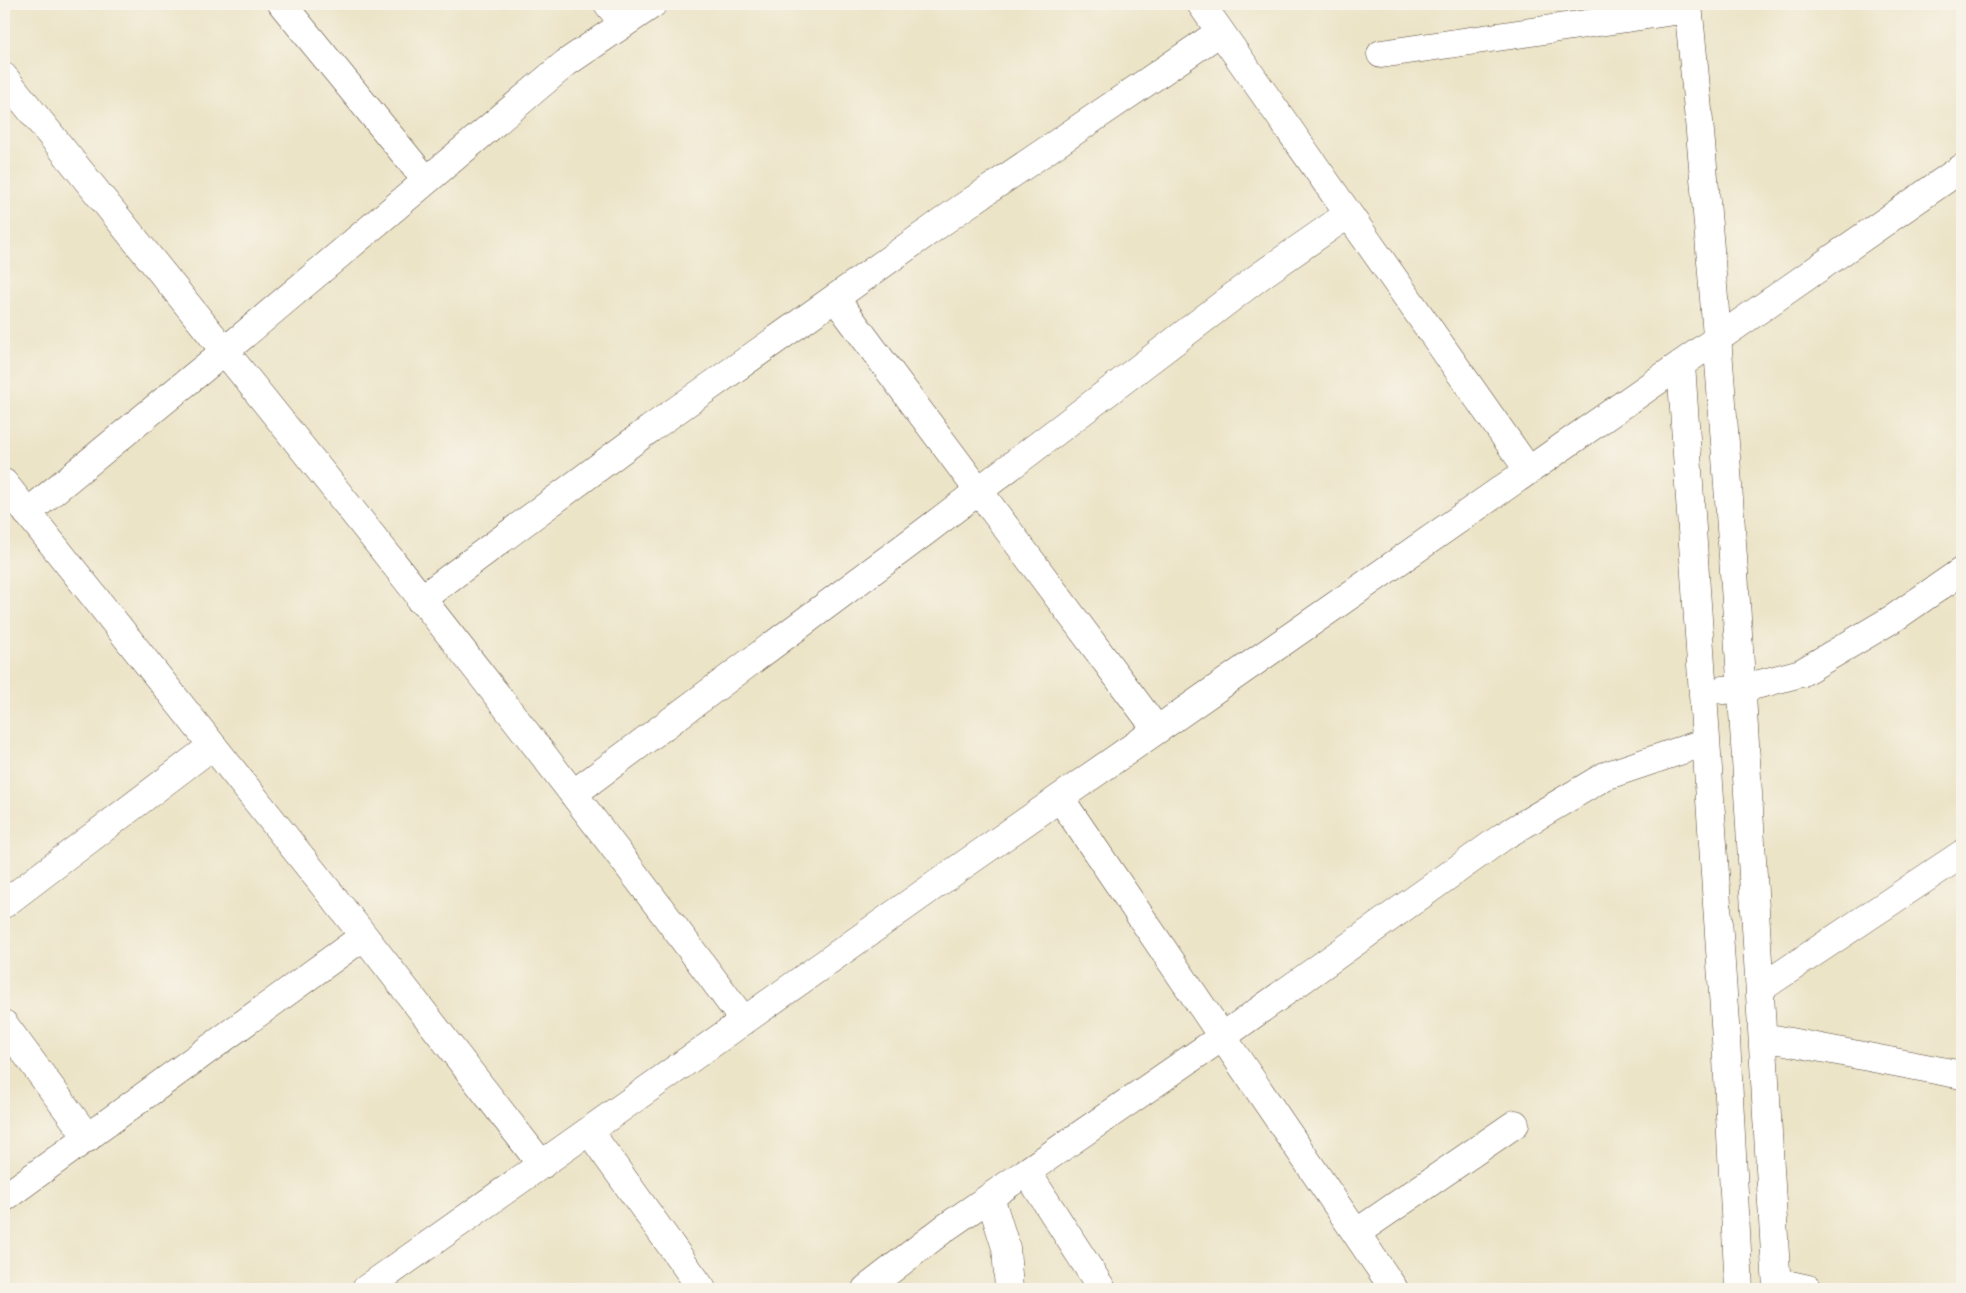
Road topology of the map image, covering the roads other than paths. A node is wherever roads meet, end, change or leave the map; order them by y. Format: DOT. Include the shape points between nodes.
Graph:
graph roads {
  1 [pos="282,4"];
  2 [pos="653,4"];
  3 [pos="1201,4"];
  4 [pos="1688,6"];
  5 [pos="615,13"];
  6 [pos="1220,32"];
  7 [pos="1380,54"];
  8 [pos="4,77"];
  9 [pos="1962,168"];
  10 [pos="426,180"];
  11 [pos="1347,216"];
  12 [pos="835,298"];
  13 [pos="1718,338"];
  14 [pos="225,351"];
  15 [pos="1681,364"];
  16 [pos="1528,471"];
  17 [pos="4,484"];
  18 [pos="979,490"];
  19 [pos="27,513"];
  20 [pos="1962,571"];
  21 [pos="420,600"];
  22 [pos="1741,689"];
  23 [pos="1703,691"];
  24 [pos="1157,730"];
  25 [pos="1706,742"];
  26 [pos="212,746"];
  27 [pos="573,794"];
  28 [pos="1060,798"];
  29 [pos="1962,854"];
  30 [pos="4,904"];
  31 [pos="364,936"];
  32 [pos="1761,988"];
  33 [pos="744,1021"];
  34 [pos="4,1024"];
  35 [pos="1222,1037"];
  36 [pos="1764,1037"];
  37 [pos="1962,1074"];
  38 [pos="1515,1124"];
  39 [pos="589,1131"];
  40 [pos="88,1138"];
  41 [pos="542,1165"];
  42 [pos="1027,1172"];
  43 [pos="990,1197"];
  44 [pos="4,1198"];
  45 [pos="1356,1234"];
  46 [pos="1777,1286"];
  47 [pos="366,1289"];
  48 [pos="702,1289"];
  49 [pos="866,1289"];
  50 [pos="1009,1289"];
  51 [pos="1102,1289"];
  52 [pos="1394,1289"];
  53 [pos="1739,1289"];
  54 [pos="1808,1289"];
  1 -- 10 [label="street"];
  2 -- 5 [label="street"];
  3 -- 6 [label="street"];
  4 -- 7 [label="street"];
  4 -- 13 [label="street"];
  5 -- 10 [label="street" via="566,63"];
  6 -- 11 [label="street"];
  6 -- 12 [label="street"];
  8 -- 14 [label="street"];
  9 -- 13 [label="street"];
  10 -- 14 [label="street"];
  11 -- 16 [label="street"];
  11 -- 18 [label="street" via="1252,282"];
  12 -- 18 [label="street"];
  12 -- 21 [label="street" via="650,429"];
  13 -- 15 [label="street"];
  13 -- 22 [label="street"];
  14 -- 19 [label="street"];
  14 -- 21 [label="street"];
  15 -- 16 [label="street"];
  15 -- 23 [label="street"];
  16 -- 24 [label="street"];
  17 -- 19 [label="street"];
  18 -- 24 [label="street"];
  18 -- 27 [label="street"];
  19 -- 26 [label="street"];
  20 -- 22 [label="street" via="1894,618 1800,673"];
  21 -- 27 [label="street"];
  22 -- 23 [label="street"];
  22 -- 32 [label="street"];
  23 -- 25 [label="street"];
  24 -- 28 [label="street"];
  25 -- 35 [label="street" via="1606,776 1504,836"];
  25 -- 53 [label="street"];
  26 -- 30 [label="street"];
  26 -- 31 [label="street"];
  27 -- 33 [label="street"];
  28 -- 33 [label="street"];
  28 -- 35 [label="street"];
  29 -- 32 [label="street"];
  31 -- 40 [label="street"];
  31 -- 41 [label="street"];
  32 -- 36 [label="street"];
  33 -- 39 [label="street"];
  34 -- 40 [label="street"];
  35 -- 42 [label="street"];
  35 -- 45 [label="street"];
  36 -- 37 [label="street"];
  36 -- 46 [label="street"];
  38 -- 45 [label="street"];
  39 -- 41 [label="street"];
  39 -- 48 [label="street"];
  40 -- 44 [label="street"];
  41 -- 47 [label="street"];
  42 -- 43 [label="street"];
  42 -- 51 [label="street"];
  43 -- 49 [label="street"];
  43 -- 50 [label="street" via="1006,1248"];
  45 -- 52 [label="street"];
  46 -- 54 [label="street"];
}
